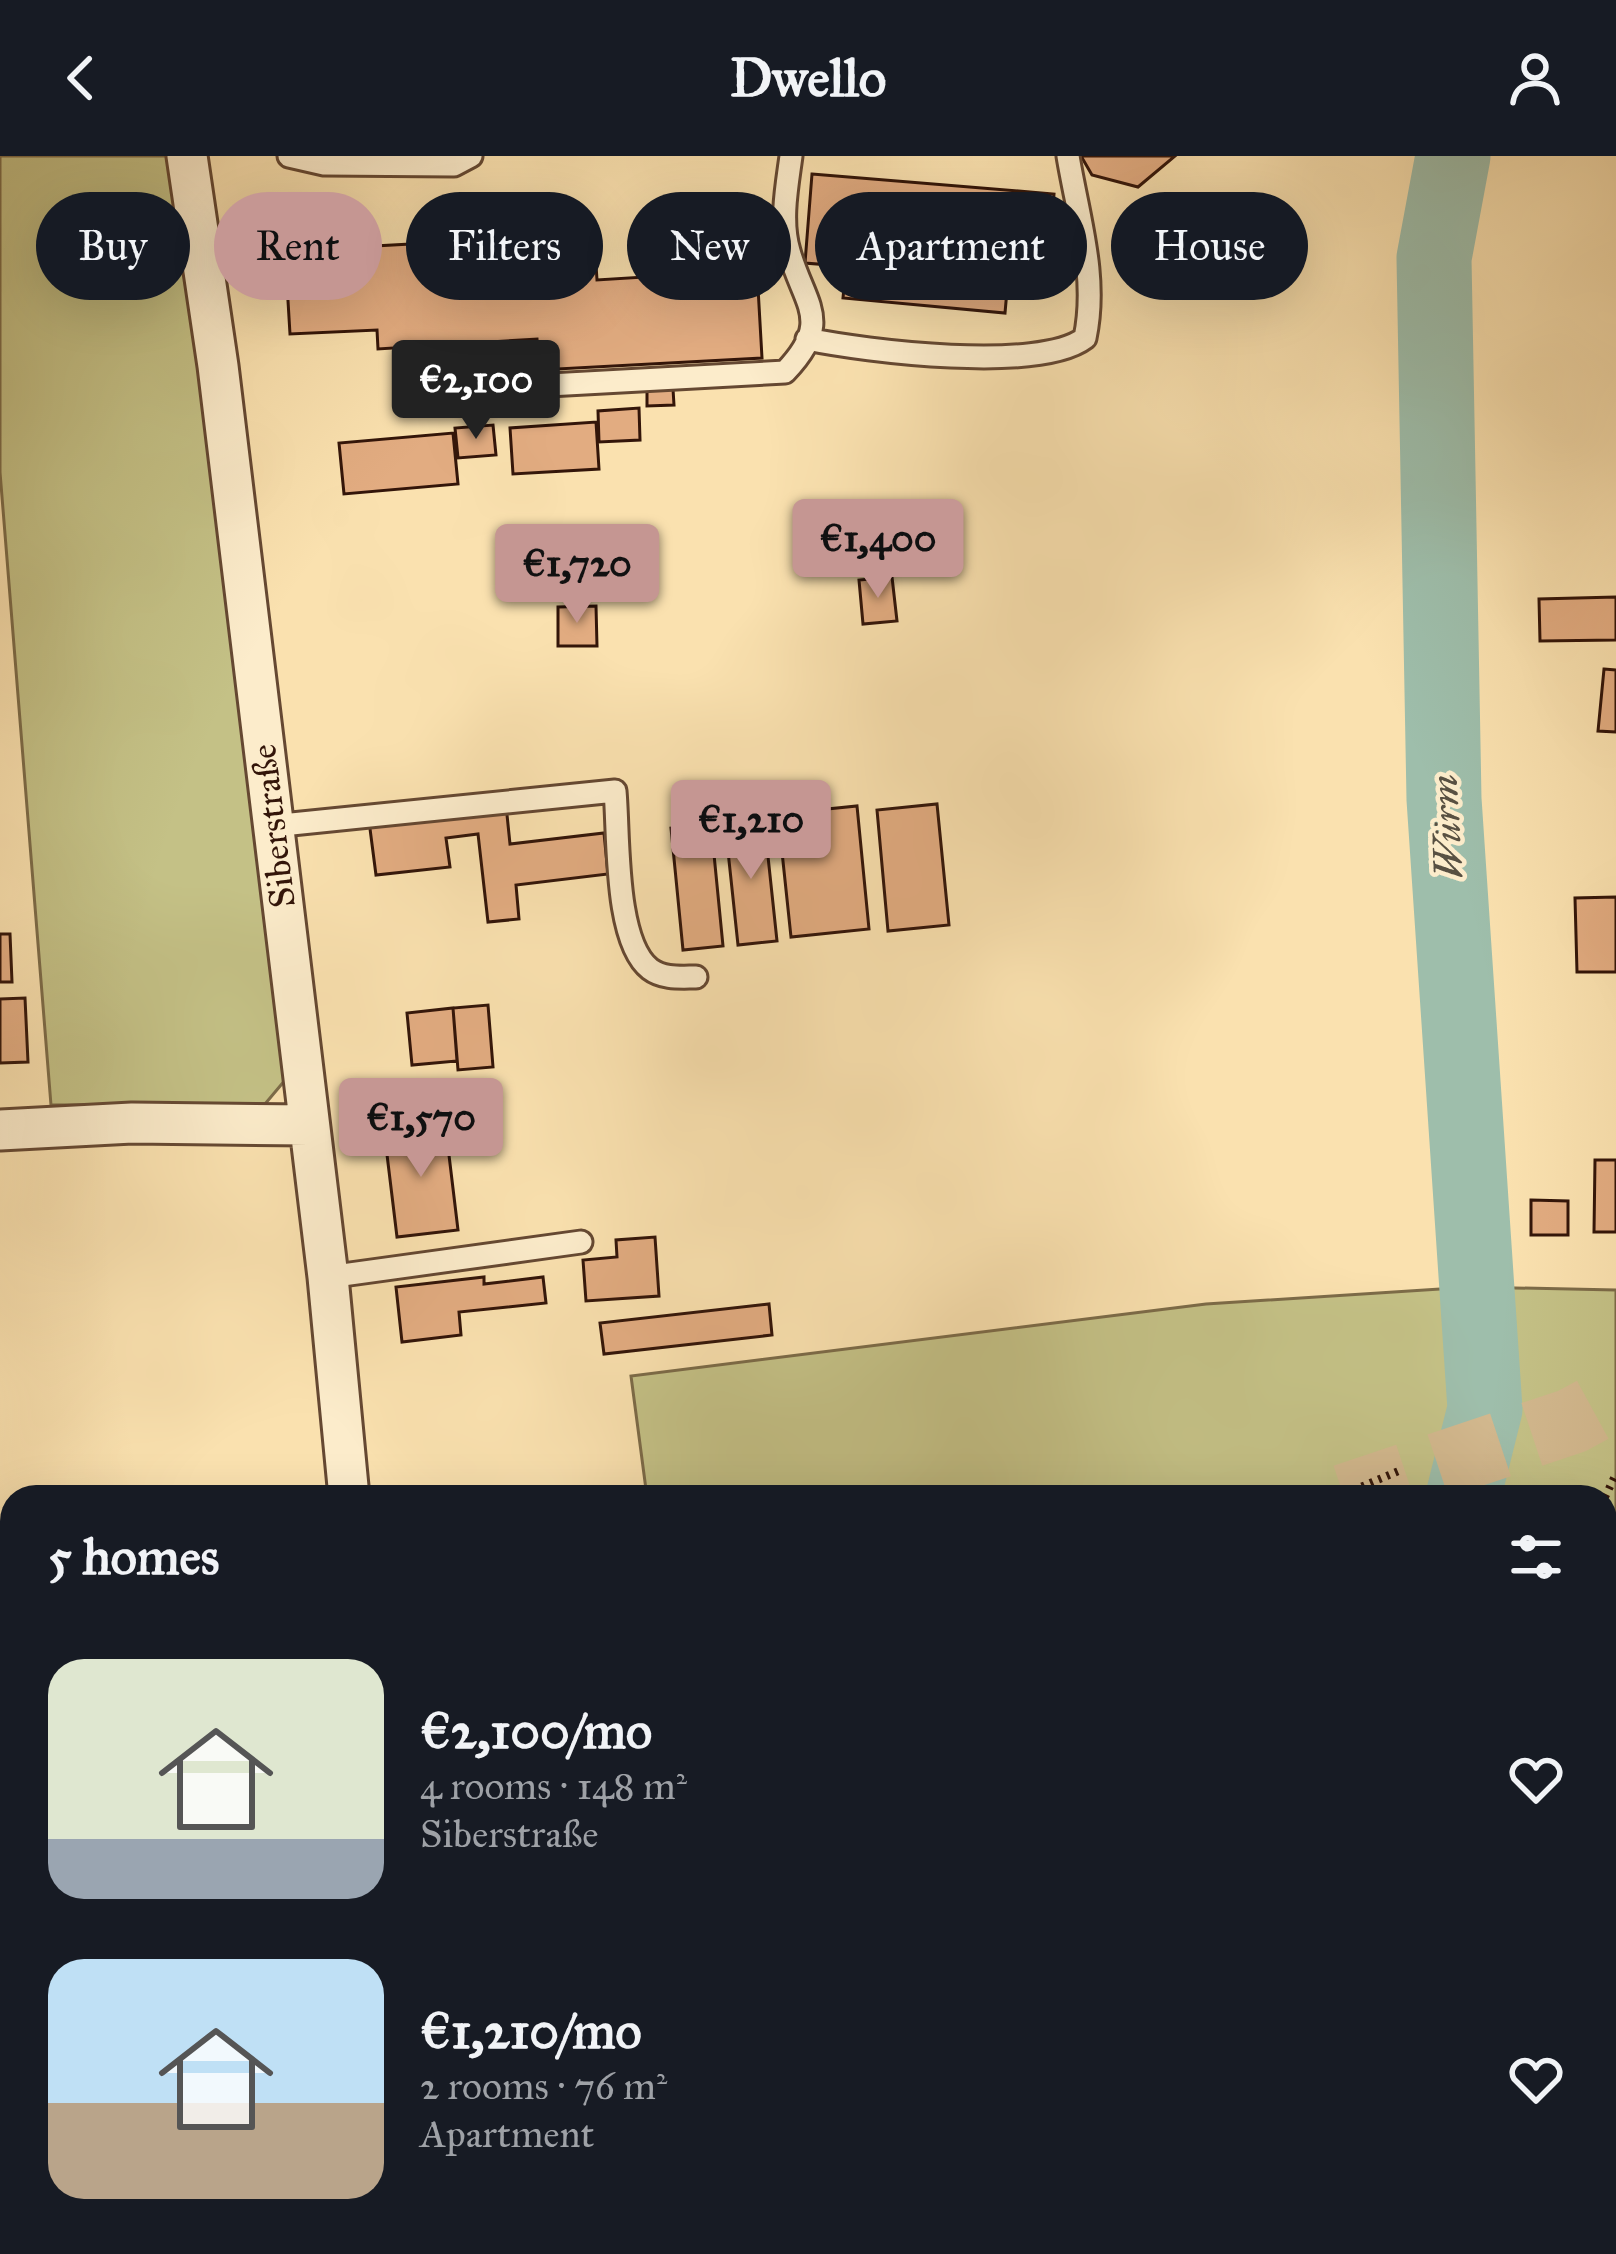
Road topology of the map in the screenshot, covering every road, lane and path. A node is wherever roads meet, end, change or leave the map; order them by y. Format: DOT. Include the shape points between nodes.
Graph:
graph roads {
  1 [pos="187,156"];
  2 [pos="289,156"];
  3 [pos="471,156"];
  4 [pos="790,156"];
  5 [pos="1068,156"];
  6 [pos="807,339"];
  7 [pos="493,388"];
  8 [pos="272,826"];
  9 [pos="697,977"];
  10 [pos="309,1125"];
  11 [pos="0,1130"];
  12 [pos="581,1242"];
  13 [pos="328,1277"];
  14 [pos="1401,1470"];
  15 [pos="348,1485"];
  16 [pos="1365,1485"];
  1 -- 8 [label="street, Siberstraße"];
  2 -- 3 [label="lane" via="324,164 454,165"];
  4 -- 6 [label="lane" via="786,229 813,324"];
  5 -- 6 [label="lane" via="1091,307 1085,338 1068,351 971,356"];
  6 -- 7 [label="lane" via="784,372"];
  8 -- 9 [label="lane" via="615,790 634,946 648,968"];
  8 -- 10 [label="street, Siberstraße"];
  10 -- 11 [label="street"];
  10 -- 13 [label="street, Siberstraße"];
  12 -- 13 [label="lane"];
  13 -- 15 [label="street, Siberstraße"];
  14 -- 16 [label="path"];
}
